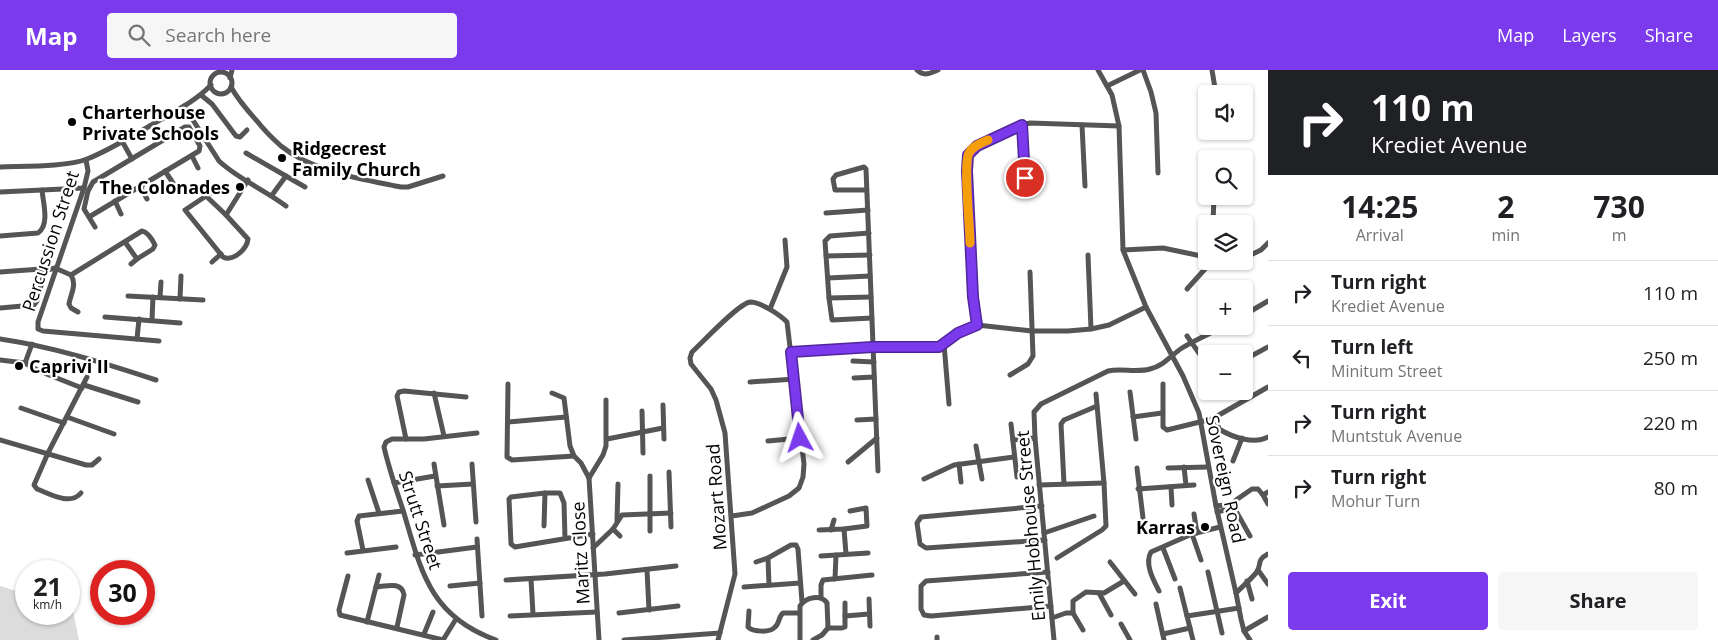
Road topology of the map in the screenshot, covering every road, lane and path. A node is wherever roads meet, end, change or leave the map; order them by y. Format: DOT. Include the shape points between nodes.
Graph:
graph roads {
  1 [pos="232,70"];
  2 [pos="917,70"];
  3 [pos="938,70"];
  4 [pos="1098,70"];
  5 [pos="1141,70"];
  6 [pos="1212,70"];
  7 [pos="223,71"];
  8 [pos="215,72"];
  9 [pos="230,78"];
  10 [pos="211,85"];
  11 [pos="1214,85"];
  12 [pos="1107,86"];
  13 [pos="231,87"];
  14 [pos="215,92"];
  15 [pos="225,93"];
  16 [pos="202,94"];
  17 [pos="238,100"];
  18 [pos="184,106"];
  19 [pos="1022,125"];
  20 [pos="1082,125"];
  21 [pos="1118,126"];
  22 [pos="247,130"];
  23 [pos="122,141"];
  24 [pos="246,153"];
  25 [pos="192,156"];
  26 [pos="132,159"];
  27 [pos="86,160"];
  28 [pos="0,167"];
  29 [pos="198,168"];
  30 [pos="165,171"];
  31 [pos="1158,173"];
  32 [pos="286,176"];
  33 [pos="443,176"];
  34 [pos="248,180"];
  35 [pos="173,183"];
  36 [pos="140,186"];
  37 [pos="221,186"];
  38 [pos="1085,186"];
  39 [pos="305,187"];
  40 [pos="84,188"];
  41 [pos="42,190"];
  42 [pos="867,190"];
  43 [pos="0,192"];
  44 [pos="272,195"];
  45 [pos="205,196"];
  46 [pos="1026,196"];
  47 [pos="147,199"];
  48 [pos="115,201"];
  49 [pos="286,206"];
  50 [pos="868,210"];
  51 [pos="826,213"];
  52 [pos="121,214"];
  53 [pos="226,215"];
  54 [pos="89,216"];
  55 [pos="95,227"];
  56 [pos="869,233"];
  57 [pos="0,236"];
  58 [pos="785,240"];
  59 [pos="125,242"];
  60 [pos="1268,244"];
  61 [pos="1122,250"];
  62 [pos="221,254"];
  63 [pos="1253,254"];
  64 [pos="870,255"];
  65 [pos="1088,255"];
  66 [pos="1198,255"];
  67 [pos="826,256"];
  68 [pos="137,258"];
  69 [pos="212,262"];
  70 [pos="131,264"];
  71 [pos="49,270"];
  72 [pos="1205,270"];
  73 [pos="0,272"];
  74 [pos="1030,272"];
  75 [pos="71,275"];
  76 [pos="181,276"];
  77 [pos="870,276"];
  78 [pos="828,278"];
  79 [pos="161,282"];
  80 [pos="1187,289"];
  81 [pos="128,296"];
  82 [pos="153,297"];
  83 [pos="160,297"];
  84 [pos="871,297"];
  85 [pos="829,298"];
  86 [pos="180,299"];
  87 [pos="203,300"];
  88 [pos="1268,301"];
  89 [pos="1146,307"];
  90 [pos="0,308"];
  91 [pos="770,309"];
  92 [pos="1253,310"];
  93 [pos="78,312"];
  94 [pos="105,317"];
  95 [pos="872,318"];
  96 [pos="139,319"];
  97 [pos="152,320"];
  98 [pos="180,323"];
  99 [pos="977,325"];
  100 [pos="1091,329"];
  101 [pos="1032,331"];
  102 [pos="1207,335"];
  103 [pos="1187,336"];
  104 [pos="0,339"];
  105 [pos="137,339"];
  106 [pos="159,341"];
  107 [pos="32,344"];
  108 [pos="944,344"];
  109 [pos="1191,344"];
  110 [pos="873,347"];
  111 [pos="1268,348"];
  112 [pos="791,352"];
  113 [pos="1198,353"];
  114 [pos="1253,356"];
  115 [pos="1172,357"];
  116 [pos="0,360"];
  117 [pos="853,361"];
  118 [pos="874,362"];
  119 [pos="25,363"];
  120 [pos="1010,375"];
  121 [pos="87,377"];
  122 [pos="874,377"];
  123 [pos="854,378"];
  124 [pos="795,379"];
  125 [pos="156,380"];
  126 [pos="750,382"];
  127 [pos="508,384"];
  128 [pos="1163,384"];
  129 [pos="83,386"];
  130 [pos="1268,387"];
  131 [pos="1130,392"];
  132 [pos="434,393"];
  133 [pos="552,393"];
  134 [pos="1096,394"];
  135 [pos="466,397"];
  136 [pos="606,400"];
  137 [pos="138,402"];
  138 [pos="949,404"];
  139 [pos="663,405"];
  140 [pos="1097,406"];
  141 [pos="21,408"];
  142 [pos="642,412"];
  143 [pos="1162,413"];
  144 [pos="67,417"];
  145 [pos="566,417"];
  146 [pos="1133,417"];
  147 [pos="1215,417"];
  148 [pos="876,419"];
  149 [pos="857,420"];
  150 [pos="508,422"];
  151 [pos="64,423"];
  152 [pos="1200,423"];
  153 [pos="1011,424"];
  154 [pos="663,428"];
  155 [pos="642,432"];
  156 [pos="478,433"];
  157 [pos="114,434"];
  158 [pos="444,436"];
  159 [pos="1268,437"];
  160 [pos="607,438"];
  161 [pos="800,438"];
  162 [pos="877,438"];
  163 [pos="1035,438"];
  164 [pos="1242,438"];
  165 [pos="406,439"];
  166 [pos="664,439"];
  167 [pos="1136,439"];
  168 [pos="0,440"];
  169 [pos="1013,440"];
  170 [pos="768,441"];
  171 [pos="976,446"];
  172 [pos="48,453"];
  173 [pos="643,453"];
  174 [pos="574,456"];
  175 [pos="1014,457"];
  176 [pos="99,459"];
  177 [pos="979,461"];
  178 [pos="1233,461"];
  179 [pos="848,462"];
  180 [pos="434,464"];
  181 [pos="472,464"];
  182 [pos="959,464"];
  183 [pos="1184,467"];
  184 [pos="1208,467"];
  185 [pos="1137,468"];
  186 [pos="1168,468"];
  187 [pos="878,471"];
  188 [pos="670,472"];
  189 [pos="435,476"];
  190 [pos="650,476"];
  191 [pos="1017,477"];
  192 [pos="589,478"];
  193 [pos="924,479"];
  194 [pos="982,479"];
  195 [pos="368,480"];
  196 [pos="961,482"];
  197 [pos="1104,482"];
  198 [pos="394,483"];
  199 [pos="473,484"];
  200 [pos="618,484"];
  201 [pos="1039,484"];
  202 [pos="1064,484"];
  203 [pos="1194,485"];
  204 [pos="437,486"];
  205 [pos="1186,486"];
  206 [pos="1171,487"];
  207 [pos="1138,489"];
  208 [pos="81,493"];
  209 [pos="544,493"];
  210 [pos="1266,494"];
  211 [pos="1232,504"];
  212 [pos="1268,504"];
  213 [pos="1172,505"];
  214 [pos="1042,506"];
  215 [pos="1217,509"];
  216 [pos="403,511"];
  217 [pos="850,511"];
  218 [pos="378,513"];
  219 [pos="671,513"];
  220 [pos="650,514"];
  221 [pos="1194,514"];
  222 [pos="732,516"];
  223 [pos="1094,516"];
  224 [pos="1142,518"];
  225 [pos="834,520"];
  226 [pos="476,522"];
  227 [pos="617,522"];
  228 [pos="444,525"];
  229 [pos="544,526"];
  230 [pos="671,527"];
  231 [pos="1220,527"];
  232 [pos="614,529"];
  233 [pos="844,529"];
  234 [pos="819,530"];
  235 [pos="831,530"];
  236 [pos="650,531"];
  237 [pos="1044,532"];
  238 [pos="593,534"];
  239 [pos="1194,534"];
  240 [pos="620,536"];
  241 [pos="1250,536"];
  242 [pos="565,538"];
  243 [pos="477,539"];
  244 [pos="1045,540"];
  245 [pos="396,547"];
  246 [pos="477,547"];
  247 [pos="593,548"];
  248 [pos="1163,548"];
  249 [pos="363,550"];
  250 [pos="347,553"];
  251 [pos="868,553"];
  252 [pos="846,554"];
  253 [pos="1268,554"];
  254 [pos="415,555"];
  255 [pos="836,555"];
  256 [pos="821,556"];
  257 [pos="768,558"];
  258 [pos="1057,558"];
  259 [pos="1201,560"];
  260 [pos="756,562"];
  261 [pos="1110,562"];
  262 [pos="676,566"];
  263 [pos="647,570"];
  264 [pos="1258,570"];
  265 [pos="1048,572"];
  266 [pos="1208,572"];
  267 [pos="379,575"];
  268 [pos="595,575"];
  269 [pos="872,575"];
  270 [pos="348,576"];
  271 [pos="1233,578"];
  272 [pos="531,579"];
  273 [pos="836,579"];
  274 [pos="1175,579"];
  275 [pos="506,580"];
  276 [pos="1124,581"];
  277 [pos="1246,582"];
  278 [pos="480,583"];
  279 [pos="800,583"];
  280 [pos="1268,584"];
  281 [pos="769,585"];
  282 [pos="450,586"];
  283 [pos="376,587"];
  284 [pos="744,587"];
  285 [pos="1180,588"];
  286 [pos="1159,591"];
  287 [pos="1099,593"];
  288 [pos="1236,593"];
  289 [pos="1135,594"];
  290 [pos="821,598"];
  291 [pos="1252,598"];
  292 [pos="869,599"];
  293 [pos="802,602"];
  294 [pos="845,603"];
  295 [pos="1156,604"];
  296 [pos="678,606"];
  297 [pos="1051,606"];
  298 [pos="1238,608"];
  299 [pos="650,610"];
  300 [pos="749,611"];
  301 [pos="433,612"];
  302 [pos="597,612"];
  303 [pos="1216,612"];
  304 [pos="619,613"];
  305 [pos="799,613"];
  306 [pos="1073,613"];
  307 [pos="533,614"];
  308 [pos="869,614"];
  309 [pos="1111,615"];
  310 [pos="482,616"];
  311 [pos="510,616"];
  312 [pos="845,616"];
  313 [pos="1187,616"];
  314 [pos="1268,617"];
  315 [pos="1052,618"];
  316 [pos="456,619"];
  317 [pos="367,622"];
  318 [pos="1121,624"];
  319 [pos="870,626"];
  320 [pos="397,627"];
  321 [pos="828,628"];
  322 [pos="1190,628"];
  323 [pos="1083,630"];
  324 [pos="1244,631"];
  325 [pos="720,632"];
  326 [pos="1222,633"];
  327 [pos="424,634"];
  328 [pos="1164,637"];
  329 [pos="646,639"];
  330 [pos="443,640"];
  331 [pos="496,640"];
  332 [pos="599,640"];
  333 [pos="624,640"];
  334 [pos="718,640"];
  335 [pos="800,640"];
  336 [pos="814,640"];
  337 [pos="1054,640"];
  338 [pos="1130,640"];
  339 [pos="1192,640"];
  340 [pos="1250,640"];
  1 -- 9 [label="street"];
  2 -- 3 [label="street" via="924,74"];
  4 -- 12 [label="street, Sovereign Road"];
  5 -- 12 [label="street"];
  5 -- 31 [label="street" via="1156,113"];
  6 -- 11 [label="street"];
  7 -- 8 [label="street"];
  7 -- 9 [label="street"];
  8 -- 10 [label="street"];
  9 -- 13 [label="street"];
  10 -- 14 [label="street"];
  10 -- 16 [label="street"];
  12 -- 21 [label="street, Sovereign Road"];
  13 -- 15 [label="street"];
  13 -- 17 [label="street"];
  14 -- 15 [label="street"];
  14 -- 16 [label="street"];
  15 -- 17 [label="street"];
  16 -- 18 [label="street"];
  16 -- 22 [label="street" via="236,136 240,137"];
  17 -- 33 [label="street" via="283,147 329,170 401,187"];
  18 -- 23 [label="street"];
  18 -- 34 [label="street" via="219,161"];
  19 -- 20 [label="street"];
  19 -- 46 [label="street"];
  19 -- 99 [label="street" via="977,146 968,155 973,297"];
  20 -- 21 [label="street"];
  20 -- 38 [label="street"];
  21 -- 61 [label="street, Sovereign Road"];
  23 -- 26 [label="street"];
  23 -- 27 [label="street"];
  24 -- 32 [label="street"];
  25 -- 26 [label="street" via="200,146 187,126"];
  25 -- 29 [label="street"];
  25 -- 30 [label="street"];
  26 -- 54 [label="street" via="93,182 85,204 85,212"];
  27 -- 28 [label="street"];
  27 -- 40 [label="street, Percussion Street" via="88,171"];
  30 -- 35 [label="street"];
  30 -- 36 [label="street"];
  32 -- 39 [label="street"];
  32 -- 44 [label="street"];
  34 -- 44 [label="street"];
  34 -- 53 [label="street"];
  36 -- 47 [label="street"];
  36 -- 48 [label="street"];
  37 -- 45 [label="street"];
  40 -- 41 [label="street"];
  40 -- 71 [label="street, Percussion Street"];
  41 -- 43 [label="street"];
  41 -- 57 [label="street" via="45,221 42,231"];
  42 -- 42 [label="street" via="864,166 836,175 833,179 835,190"];
  42 -- 50 [label="street"];
  44 -- 49 [label="street"];
  45 -- 53 [label="street"];
  45 -- 62 [label="street" via="185,210"];
  48 -- 52 [label="street"];
  48 -- 54 [label="street"];
  50 -- 51 [label="street"];
  50 -- 56 [label="street"];
  53 -- 62 [label="street" via="248,242 234,257 226,258"];
  54 -- 55 [label="street"];
  56 -- 64 [label="street"];
  56 -- 67 [label="street" via="827,238"];
  58 -- 91 [label="street" via="787,267"];
  59 -- 68 [label="street"];
  59 -- 68 [label="street" via="142,231 148,234 154,243 153,249"];
  59 -- 75 [label="street"];
  60 -- 63 [label="street"];
  61 -- 66 [label="street" via="1163,248"];
  61 -- 89 [label="street, Sovereign Road"];
  62 -- 69 [label="street"];
  64 -- 67 [label="street"];
  64 -- 77 [label="street"];
  65 -- 100 [label="street"];
  67 -- 78 [label="street"];
  68 -- 70 [label="street"];
  71 -- 73 [label="street"];
  71 -- 75 [label="street"];
  71 -- 90 [label="street" via="44,274 34,305"];
  71 -- 105 [label="street, Percussion Street" via="38,329"];
  72 -- 80 [label="street"];
  74 -- 101 [label="street"];
  75 -- 93 [label="street" via="74,286 69,304"];
  76 -- 86 [label="street"];
  77 -- 78 [label="street"];
  77 -- 84 [label="street"];
  78 -- 85 [label="street"];
  79 -- 83 [label="street"];
  81 -- 82 [label="street"];
  82 -- 83 [label="street"];
  82 -- 97 [label="street"];
  83 -- 86 [label="street"];
  84 -- 85 [label="street"];
  84 -- 95 [label="street"];
  85 -- 95 [label="street" via="832,320"];
  86 -- 87 [label="street"];
  88 -- 92 [label="street"];
  89 -- 100 [label="street" via="1109,325"];
  89 -- 115 [label="street, Sovereign Road"];
  91 -- 112 [label="street" via="787,322"];
  91 -- 222 [label="street, Mozart Road" via="754,302 741,306 692,352 690,360 711,388 721,414"];
  94 -- 96 [label="street"];
  95 -- 110 [label="street"];
  96 -- 97 [label="street"];
  96 -- 105 [label="street"];
  97 -- 98 [label="street"];
  99 -- 101 [label="street"];
  99 -- 108 [label="street" via="958,333"];
  100 -- 101 [label="street"];
  101 -- 120 [label="street" via="1032,360"];
  102 -- 109 [label="street, Emily Hobhouse Street"];
  103 -- 109 [label="street"];
  104 -- 107 [label="street"];
  105 -- 106 [label="street, Percussion Street"];
  107 -- 119 [label="street"];
  107 -- 125 [label="street"];
  108 -- 110 [label="street" via="934,347"];
  108 -- 138 [label="street"];
  109 -- 113 [label="street"];
  109 -- 115 [label="street, Emily Hobhouse Street"];
  110 -- 112 [label="street"];
  110 -- 118 [label="street"];
  111 -- 114 [label="street"];
  112 -- 124 [label="street"];
  115 -- 152 [label="street, Sovereign Road" via="1193,397"];
  115 -- 163 [label="street, Emily Hobhouse Street" via="1148,370 1108,371 1041,404 1034,412"];
  116 -- 119 [label="street"];
  117 -- 118 [label="street"];
  118 -- 122 [label="street"];
  119 -- 129 [label="street" via="38,371"];
  121 -- 129 [label="street"];
  122 -- 123 [label="street"];
  122 -- 148 [label="street"];
  124 -- 126 [label="street"];
  124 -- 161 [label="street"];
  127 -- 150 [label="street"];
  128 -- 143 [label="street"];
  129 -- 137 [label="street"];
  129 -- 144 [label="street"];
  130 -- 147 [label="street"];
  131 -- 146 [label="street"];
  132 -- 135 [label="street"];
  132 -- 158 [label="street"];
  132 -- 165 [label="street" via="398,393"];
  133 -- 145 [label="street" via="564,398"];
  134 -- 140 [label="street"];
  136 -- 160 [label="street"];
  139 -- 154 [label="street"];
  140 -- 197 [label="street"];
  140 -- 202 [label="street" via="1061,424"];
  141 -- 151 [label="street"];
  142 -- 155 [label="street"];
  143 -- 146 [label="street"];
  143 -- 152 [label="street" via="1166,430"];
  144 -- 151 [label="street"];
  144 -- 157 [label="street"];
  145 -- 150 [label="street"];
  145 -- 174 [label="street"];
  146 -- 167 [label="street"];
  147 -- 152 [label="street"];
  147 -- 164 [label="street" via="1219,429"];
  148 -- 149 [label="street"];
  148 -- 162 [label="street"];
  150 -- 174 [label="street" via="509,459"];
  151 -- 172 [label="street"];
  152 -- 184 [label="street, Sovereign Road"];
  153 -- 169 [label="street"];
  154 -- 155 [label="street"];
  154 -- 166 [label="street"];
  155 -- 160 [label="street"];
  155 -- 173 [label="street"];
  156 -- 158 [label="street"];
  158 -- 165 [label="street"];
  159 -- 164 [label="street" via="1258,441"];
  160 -- 192 [label="street, Maritz Close" via="603,455"];
  161 -- 170 [label="street"];
  161 -- 222 [label="street" via="804,464 799,488 752,513"];
  162 -- 179 [label="street"];
  162 -- 187 [label="street"];
  163 -- 169 [label="street"];
  163 -- 201 [label="street, Emily Hobhouse Street"];
  164 -- 178 [label="street"];
  165 -- 198 [label="street, Strutt Street" via="392,439 384,447"];
  168 -- 172 [label="street"];
  169 -- 175 [label="street"];
  171 -- 177 [label="street"];
  172 -- 176 [label="street" via="86,465 92,465"];
  172 -- 208 [label="street" via="35,487 68,499"];
  174 -- 192 [label="street"];
  175 -- 177 [label="street"];
  175 -- 191 [label="street"];
  177 -- 182 [label="street"];
  177 -- 194 [label="street"];
  180 -- 189 [label="street"];
  181 -- 199 [label="street"];
  182 -- 193 [label="street"];
  182 -- 196 [label="street"];
  183 -- 184 [label="street"];
  183 -- 186 [label="street"];
  183 -- 205 [label="street"];
  184 -- 215 [label="street, Sovereign Road"];
  185 -- 207 [label="street"];
  188 -- 219 [label="street"];
  189 -- 198 [label="street"];
  189 -- 204 [label="street"];
  190 -- 220 [label="street"];
  192 -- 238 [label="street, Maritz Close"];
  195 -- 218 [label="street"];
  197 -- 202 [label="street"];
  197 -- 258 [label="street" via="1106,526"];
  198 -- 216 [label="street, Strutt Street"];
  199 -- 204 [label="street"];
  199 -- 226 [label="street"];
  200 -- 227 [label="street"];
  201 -- 202 [label="street"];
  201 -- 214 [label="street, Emily Hobhouse Street"];
  203 -- 205 [label="street"];
  204 -- 228 [label="street"];
  205 -- 206 [label="street"];
  206 -- 207 [label="street"];
  206 -- 213 [label="street"];
  207 -- 224 [label="street"];
  209 -- 229 [label="street"];
  209 -- 242 [label="street" via="556,492 563,496"];
  209 -- 242 [label="street" via="509,499 511,544 516,547"];
  210 -- 211 [label="street" via="1252,489"];
  210 -- 212 [label="street"];
  211 -- 215 [label="street"];
  211 -- 241 [label="street"];
  214 -- 237 [label="street, Emily Hobhouse Street"];
  214 -- 244 [label="street" via="921,517 917,523 920,544 926,548"];
  215 -- 231 [label="street, Sovereign Road"];
  216 -- 218 [label="street"];
  216 -- 254 [label="street, Strutt Street"];
  217 -- 233 [label="street" via="866,508 868,523 865,527"];
  218 -- 249 [label="street" via="358,518"];
  219 -- 220 [label="street"];
  219 -- 230 [label="street"];
  220 -- 227 [label="street" via="622,515"];
  220 -- 236 [label="street"];
  221 -- 239 [label="street"];
  222 -- 325 [label="street, Mozart Road" via="735,574"];
  223 -- 237 [label="street"];
  225 -- 235 [label="street"];
  227 -- 232 [label="street"];
  231 -- 239 [label="street"];
  231 -- 271 [label="street, Sovereign Road"];
  232 -- 240 [label="street"];
  232 -- 247 [label="street"];
  233 -- 235 [label="street"];
  233 -- 252 [label="street"];
  234 -- 235 [label="street"];
  237 -- 244 [label="street, Emily Hobhouse Street"];
  238 -- 242 [label="street"];
  238 -- 247 [label="street, Maritz Close"];
  239 -- 248 [label="street"];
  239 -- 259 [label="street"];
  243 -- 246 [label="street"];
  244 -- 265 [label="street, Emily Hobhouse Street"];
  245 -- 249 [label="street"];
  246 -- 254 [label="street"];
  246 -- 278 [label="street"];
  247 -- 268 [label="street, Maritz Close"];
  248 -- 274 [label="street"];
  248 -- 286 [label="street" via="1151,552 1148,558"];
  249 -- 250 [label="street"];
  251 -- 252 [label="street"];
  252 -- 255 [label="street"];
  253 -- 264 [label="street" via="1259,560"];
  254 -- 316 [label="street, Strutt Street" via="429,586"];
  255 -- 256 [label="street"];
  255 -- 273 [label="street"];
  257 -- 260 [label="street"];
  257 -- 279 [label="street" via="796,545"];
  257 -- 281 [label="street"];
  261 -- 276 [label="street"];
  262 -- 263 [label="street"];
  263 -- 268 [label="street"];
  263 -- 299 [label="street"];
  264 -- 277 [label="street"];
  264 -- 280 [label="street"];
  265 -- 297 [label="street, Emily Hobhouse Street"];
  265 -- 297 [label="street" via="926,581 921,586 921,608 924,614 931,616"];
  266 -- 303 [label="street"];
  267 -- 283 [label="street"];
  268 -- 272 [label="street"];
  268 -- 302 [label="street, Maritz Close"];
  269 -- 273 [label="street"];
  270 -- 317 [label="street" via="340,615"];
  271 -- 277 [label="street"];
  271 -- 288 [label="street, Sovereign Road"];
  272 -- 275 [label="street"];
  272 -- 307 [label="street"];
  273 -- 290 [label="street" via="821,582"];
  276 -- 287 [label="street" via="1108,592"];
  276 -- 289 [label="street"];
  277 -- 288 [label="street"];
  277 -- 291 [label="street"];
  278 -- 282 [label="street"];
  278 -- 310 [label="street"];
  279 -- 281 [label="street"];
  279 -- 293 [label="street"];
  281 -- 284 [label="street"];
  283 -- 317 [label="street"];
  283 -- 320 [label="street" via="396,585 404,590"];
  285 -- 313 [label="street"];
  287 -- 306 [label="street" via="1090,591 1080,596 1073,602"];
  287 -- 309 [label="street"];
  288 -- 298 [label="street, Sovereign Road"];
  290 -- 293 [label="street"];
  290 -- 321 [label="street" via="827,604"];
  292 -- 308 [label="street"];
  293 -- 305 [label="street"];
  294 -- 312 [label="street"];
  295 -- 328 [label="street"];
  296 -- 299 [label="street"];
  297 -- 315 [label="street, Emily Hobhouse Street"];
  298 -- 303 [label="street"];
  298 -- 324 [label="street, Sovereign Road"];
  299 -- 304 [label="street"];
  300 -- 305 [label="street" via="748,627 754,631 773,629 782,613"];
  301 -- 327 [label="street"];
  302 -- 307 [label="street"];
  302 -- 332 [label="street, Maritz Close"];
  303 -- 313 [label="street"];
  303 -- 326 [label="street"];
  305 -- 335 [label="street"];
  306 -- 315 [label="street"];
  306 -- 323 [label="street"];
  307 -- 311 [label="street"];
  308 -- 312 [label="street"];
  308 -- 319 [label="street"];
  312 -- 321 [label="street" via="844,628"];
  313 -- 322 [label="street"];
  314 -- 324 [label="street"];
  315 -- 337 [label="street, Emily Hobhouse Street"];
  316 -- 330 [label="street"];
  316 -- 331 [label="street, Strutt Street" via="483,636"];
  317 -- 320 [label="street"];
  318 -- 338 [label="street"];
  320 -- 327 [label="street"];
  321 -- 336 [label="street"];
  322 -- 328 [label="street"];
  322 -- 339 [label="street"];
  324 -- 340 [label="street, Sovereign Road"];
  325 -- 329 [label="street"];
  325 -- 334 [label="street, Mozart Road"];
  327 -- 330 [label="street"];
  329 -- 333 [label="street"];
}
